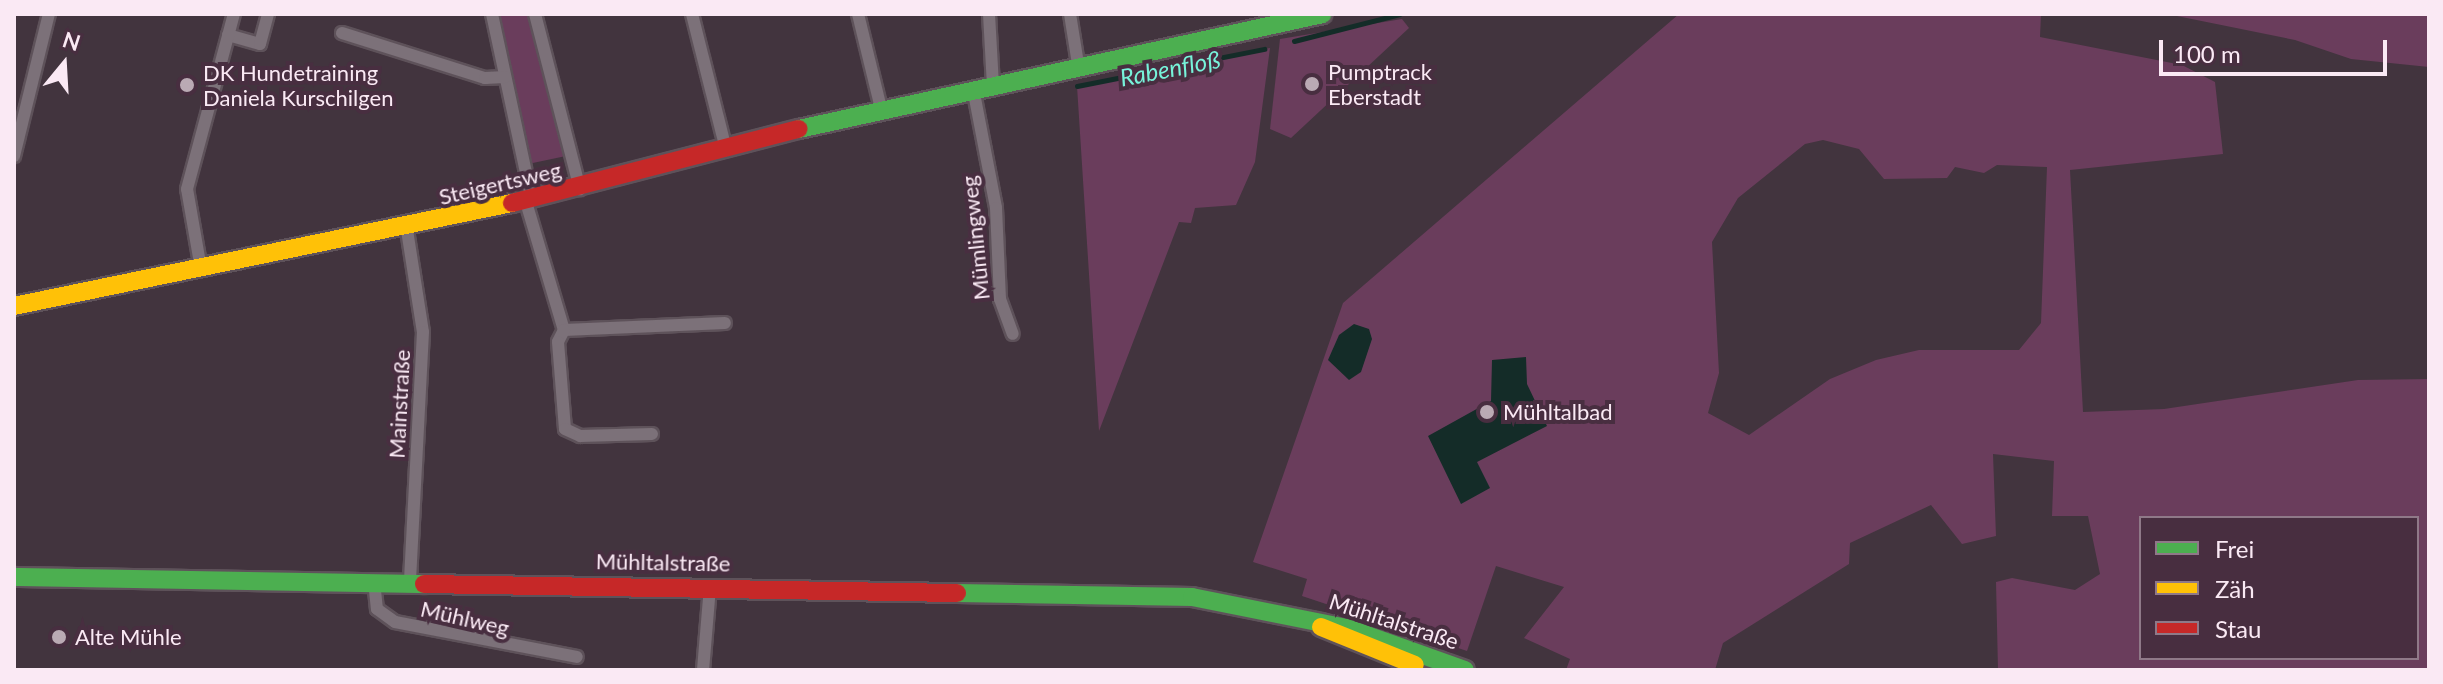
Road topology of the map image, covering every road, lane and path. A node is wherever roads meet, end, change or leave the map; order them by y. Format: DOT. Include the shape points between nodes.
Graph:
graph roads {
  1 [pos="49,14"];
  2 [pos="234,14"];
  3 [pos="268,14"];
  4 [pos="492,14"];
  5 [pos="535,14"];
  6 [pos="692,14"];
  7 [pos="858,14"];
  8 [pos="989,14"];
  9 [pos="1070,14"];
  10 [pos="1323,14"];
  11 [pos="342,33"];
  12 [pos="228,35"];
  13 [pos="1079,70"];
  14 [pos="505,77"];
  15 [pos="993,85"];
  16 [pos="973,88"];
  17 [pos="881,108"];
  18 [pos="726,149"];
  19 [pos="14,156"];
  20 [pos="580,189"];
  21 [pos="529,201"];
  22 [pos="407,230"];
  23 [pos="201,269"];
  24 [pos="14,306"];
  25 [pos="725,323"];
  26 [pos="564,330"];
  27 [pos="1013,334"];
  28 [pos="652,434"];
  29 [pos="410,572"];
  30 [pos="14,577"];
  31 [pos="374,581"];
  32 [pos="710,586"];
  33 [pos="1309,618"];
  34 [pos="577,657"];
  35 [pos="703,670"];
  36 [pos="1432,670"];
  37 [pos="1465,670"];
  1 -- 19 [label="street"];
  2 -- 12 [label="street"];
  3 -- 12 [label="street" via="260,44"];
  4 -- 14 [label="street"];
  5 -- 20 [label="street"];
  6 -- 18 [label="street"];
  7 -- 17 [label="street"];
  8 -- 15 [label="street"];
  9 -- 13 [label="street"];
  10 -- 13 [label="street, Steigertsweg"];
  11 -- 14 [label="street" via="485,78"];
  12 -- 23 [label="street" via="187,189"];
  13 -- 15 [label="street, Steigertsweg"];
  14 -- 21 [label="street"];
  15 -- 16 [label="street, Steigertsweg"];
  16 -- 17 [label="street, Steigertsweg"];
  16 -- 27 [label="street, Mümlingweg" via="996,208 1000,299"];
  17 -- 18 [label="street, Steigertsweg"];
  18 -- 20 [label="street, Steigertsweg"];
  20 -- 21 [label="street, Steigertsweg"];
  21 -- 22 [label="street, Steigertsweg"];
  21 -- 26 [label="street"];
  22 -- 23 [label="street, Steigertsweg"];
  22 -- 29 [label="street, Mainstraße" via="423,332"];
  23 -- 24 [label="street, Steigertsweg"];
  25 -- 26 [label="street"];
  26 -- 28 [label="street" via="558,342 565,429 580,436"];
  29 -- 31 [label="street, Mühltalstraße"];
  29 -- 32 [label="street, Mühltalstraße"];
  30 -- 31 [label="street, Mühltalstraße"];
  31 -- 34 [label="street, Mühlweg" via="377,609 395,622"];
  32 -- 33 [label="street, Mühltalstraße" via="1192,597"];
  32 -- 35 [label="street"];
  33 -- 36 [label="street, Mühltalstraße" via="1346,642"];
  33 -- 37 [label="street, Mühltalstraße"];
}
